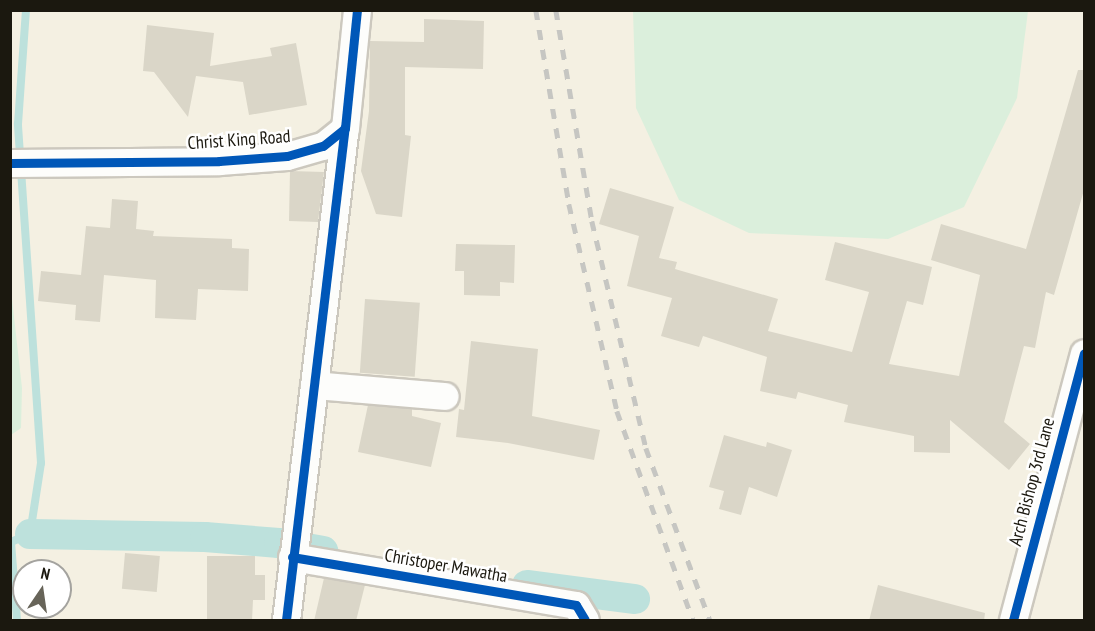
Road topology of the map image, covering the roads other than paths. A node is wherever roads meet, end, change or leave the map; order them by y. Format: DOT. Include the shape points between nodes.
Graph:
graph roads {
  1 [pos="357,10"];
  2 [pos="345,128"];
  3 [pos="10,163"];
  4 [pos="1083,360"];
  5 [pos="314,385"];
  6 [pos="445,396"];
  7 [pos="292,557"];
  8 [pos="286,621"];
  9 [pos="585,621"];
  10 [pos="1013,621"];
  1 -- 2 [label="street"];
  2 -- 3 [label="street, Christ King Road" via="324,146 287,156"];
  2 -- 5 [label="street"];
  4 -- 10 [label="street, Arch Bishop 3rd Lane"];
  5 -- 6 [label="street"];
  5 -- 7 [label="street"];
  7 -- 8 [label="street"];
  7 -- 9 [label="street, Christoper Mawatha" via="576,605"];
}
